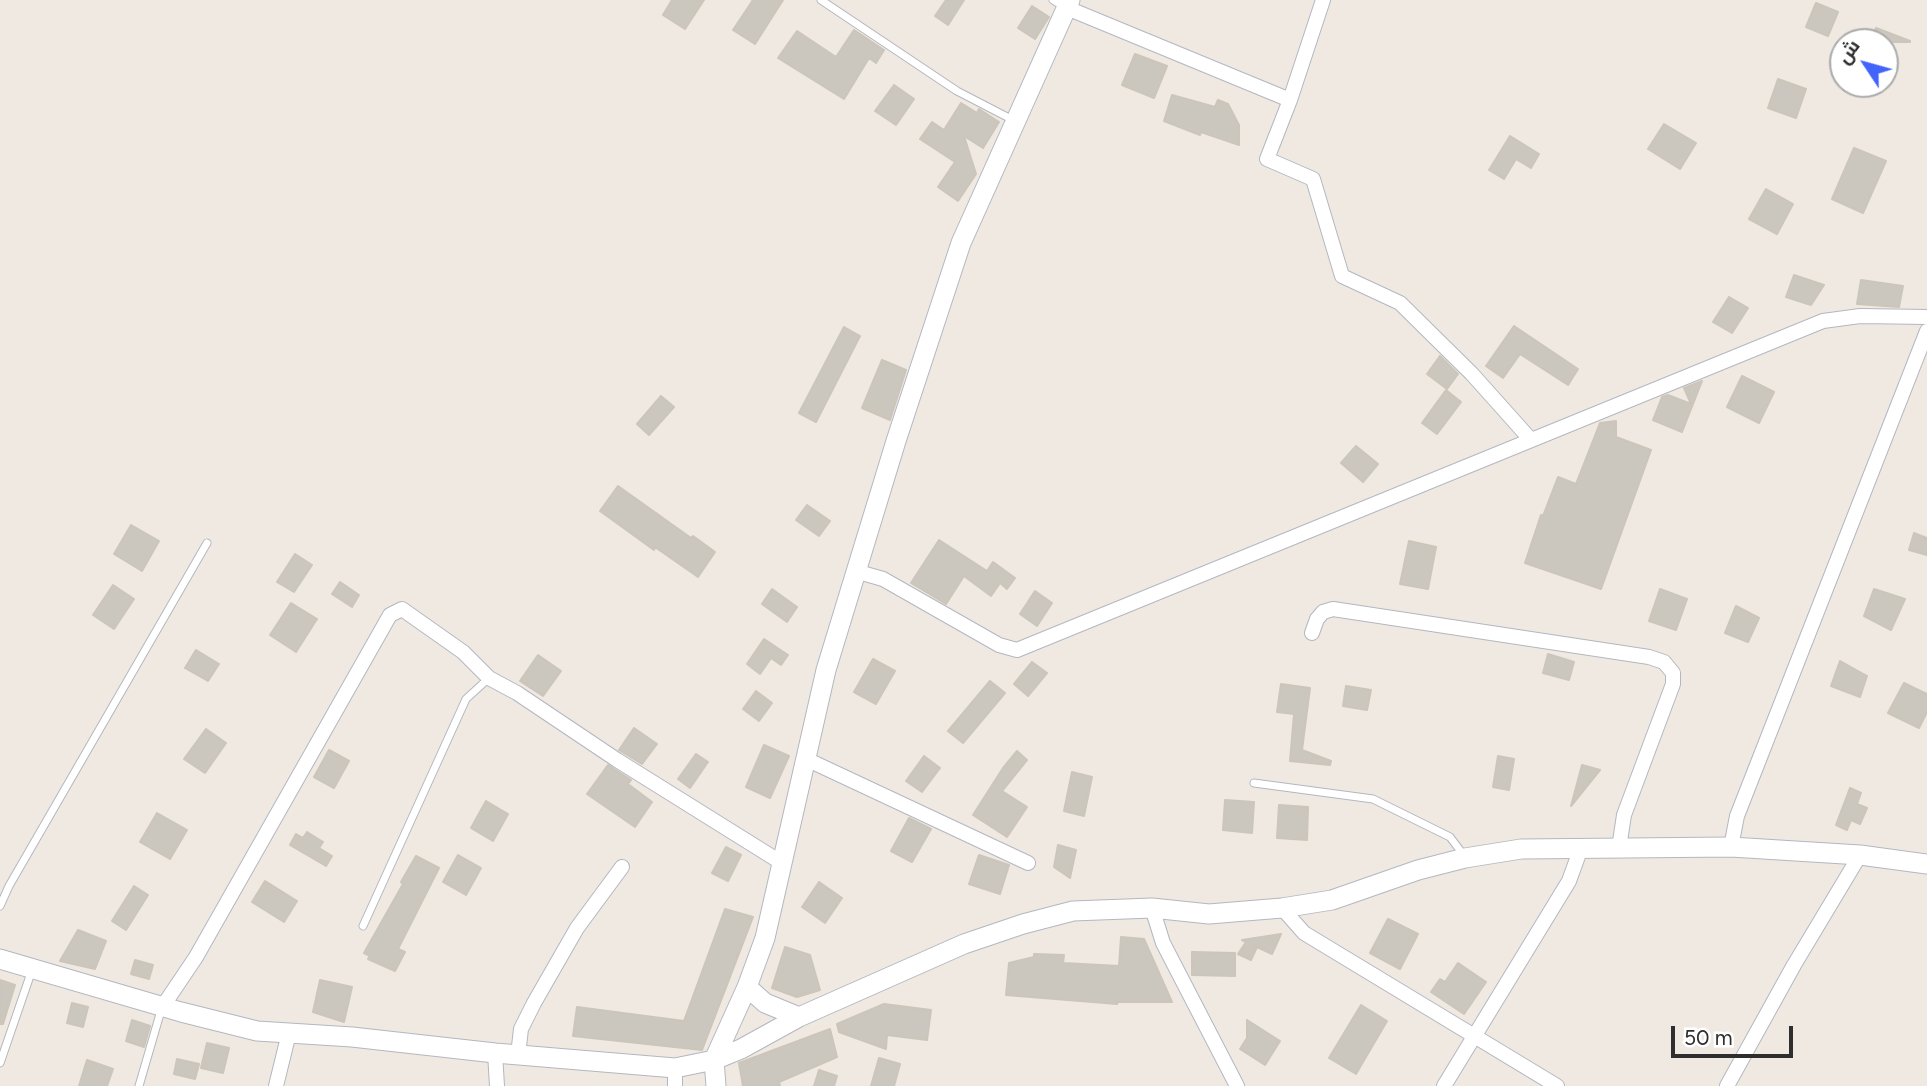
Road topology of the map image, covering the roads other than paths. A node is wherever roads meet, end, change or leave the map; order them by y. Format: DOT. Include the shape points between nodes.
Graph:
graph roads {
  1 [pos="821,0"];
  2 [pos="1323,0"];
  3 [pos="1063,3"];
  4 [pos="1290,100"];
  5 [pos="1016,121"];
  6 [pos="1927,317"];
  7 [pos="1927,331"];
  8 [pos="1531,440"];
  9 [pos="207,543"];
  10 [pos="855,571"];
  11 [pos="1312,633"];
  12 [pos="489,678"];
  13 [pos="806,759"];
  14 [pos="1254,783"];
  15 [pos="1731,847"];
  16 [pos="1581,848"];
  17 [pos="1619,848"];
  18 [pos="1860,855"];
  19 [pos="1465,858"];
  20 [pos="782,863"];
  21 [pos="1028,863"];
  22 [pos="1927,864"];
  23 [pos="622,867"];
  24 [pos="0,906"];
  25 [pos="1152,908"];
  26 [pos="1282,908"];
  27 [pos="363,926"];
  28 [pos="0,959"];
  29 [pos="32,969"];
  30 [pos="747,987"];
  31 [pos="163,1006"];
  32 [pos="799,1017"];
  33 [pos="289,1033"];
  34 [pos="1473,1036"];
  35 [pos="495,1053"];
  36 [pos="518,1055"];
  37 [pos="715,1060"];
  38 [pos="0,1063"];
  39 [pos="675,1077"];
  40 [pos="139,1086"];
  41 [pos="276,1086"];
  42 [pos="497,1086"];
  43 [pos="716,1086"];
  44 [pos="1237,1086"];
  45 [pos="1444,1086"];
  46 [pos="1558,1086"];
  47 [pos="1727,1086"];
  1 -- 5 [label="lane" via="957,91"];
  2 -- 4 [label="street"];
  3 -- 4 [label="street"];
  3 -- 5 [label="street"];
  4 -- 8 [label="street" via="1267,159 1313,179 1342,276 1400,303"];
  5 -- 10 [label="street" via="961,243"];
  6 -- 8 [label="street" via="1860,316 1822,321"];
  7 -- 15 [label="street" via="1737,816"];
  8 -- 10 [label="street" via="1017,650 999,646 883,579"];
  9 -- 24 [label="lane"];
  10 -- 13 [label="street"];
  11 -- 17 [label="street" via="1317,619 1333,609 1649,657 1664,663 1673,673 1673,684 1624,815"];
  12 -- 20 [label="street"];
  12 -- 27 [label="lane" via="466,699"];
  12 -- 31 [label="street" via="463,652 402,609 390,615 197,957"];
  13 -- 20 [label="street"];
  13 -- 21 [label="street"];
  14 -- 19 [label="lane" via="1373,799 1450,837"];
  15 -- 17 [label="street"];
  15 -- 18 [label="street"];
  16 -- 17 [label="street"];
  16 -- 19 [label="street" via="1521,849"];
  16 -- 34 [label="street" via="1569,881"];
  18 -- 22 [label="street"];
  18 -- 47 [label="street"];
  19 -- 26 [label="street" via="1332,900"];
  20 -- 30 [label="street" via="765,938"];
  23 -- 36 [label="street" via="577,928 534,1003 521,1028"];
  25 -- 26 [label="street" via="1209,914"];
  25 -- 32 [label="street" via="1073,911 1023,924 964,944"];
  25 -- 44 [label="street" via="1163,943"];
  26 -- 34 [label="street" via="1304,933"];
  28 -- 29 [label="street"];
  29 -- 31 [label="street"];
  29 -- 38 [label="lane"];
  30 -- 32 [label="street" via="765,1003"];
  30 -- 37 [label="street"];
  31 -- 33 [label="street" via="257,1031"];
  31 -- 40 [label="lane"];
  32 -- 37 [label="street"];
  33 -- 35 [label="street"];
  33 -- 41 [label="street"];
  34 -- 45 [label="street"];
  34 -- 46 [label="street"];
  35 -- 36 [label="street"];
  35 -- 42 [label="street"];
  36 -- 39 [label="street"];
  37 -- 39 [label="street"];
  37 -- 43 [label="street"];
}
